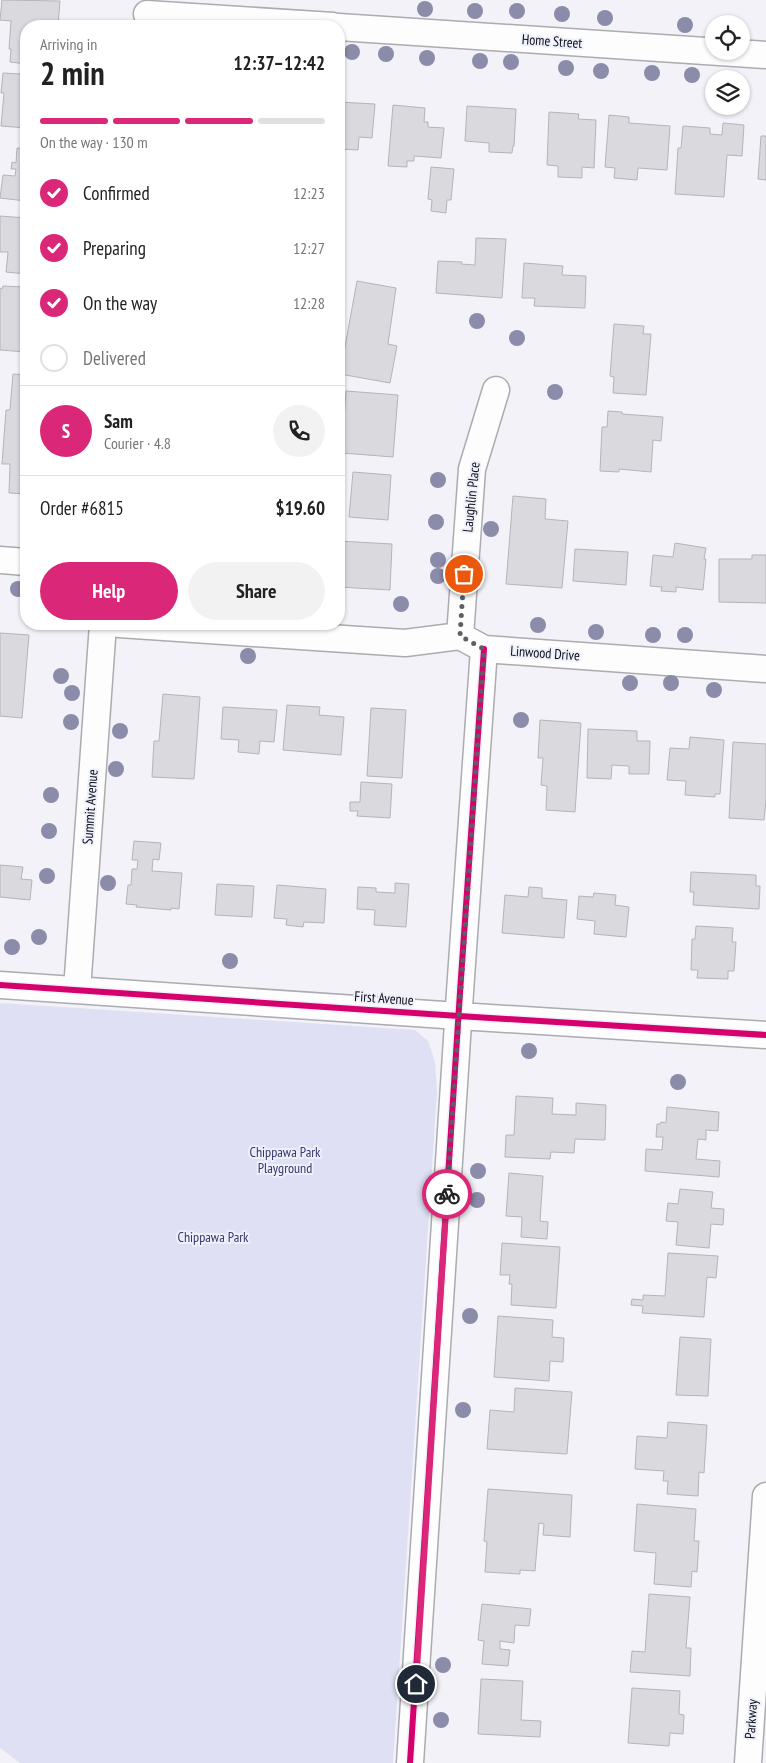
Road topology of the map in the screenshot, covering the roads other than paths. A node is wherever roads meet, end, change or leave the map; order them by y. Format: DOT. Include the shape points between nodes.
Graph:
graph roads {
  1 [pos="147,13"];
  2 [pos="247,20"];
  3 [pos="345,27"];
  4 [pos="766,55"];
  5 [pos="496,390"];
  6 [pos="0,560"];
  7 [pos="20,562"];
  8 [pos="103,630"];
  9 [pos="209,630"];
  10 [pos="460,636"];
  11 [pos="484,649"];
  12 [pos="766,669"];
  13 [pos="0,985"];
  14 [pos="77,990"];
  15 [pos="459,1016"];
  16 [pos="766,1034"];
  17 [pos="766,1496"];
  18 [pos="759,1718"];
  19 [pos="410,1763"];
  20 [pos="748,1763"];
  1 -- 2 [label="street"];
  3 -- 4 [label="street, Home Street"];
  5 -- 10 [label="street, Laughlin Place" via="472,469"];
  6 -- 7 [label="street"];
  8 -- 14 [label="street, Summit Avenue"];
  9 -- 10 [label="street" via="405,643"];
  10 -- 11 [label="street, Linwood Drive"];
  11 -- 12 [label="street, Linwood Drive"];
  11 -- 15 [label="street"];
  13 -- 14 [label="street, First Avenue"];
  14 -- 15 [label="street, First Avenue"];
  15 -- 16 [label="street, First Avenue"];
  15 -- 19 [label="street"];
  17 -- 18 [label="street, Parkway"];
  18 -- 20 [label="street, Parkway"];
}
